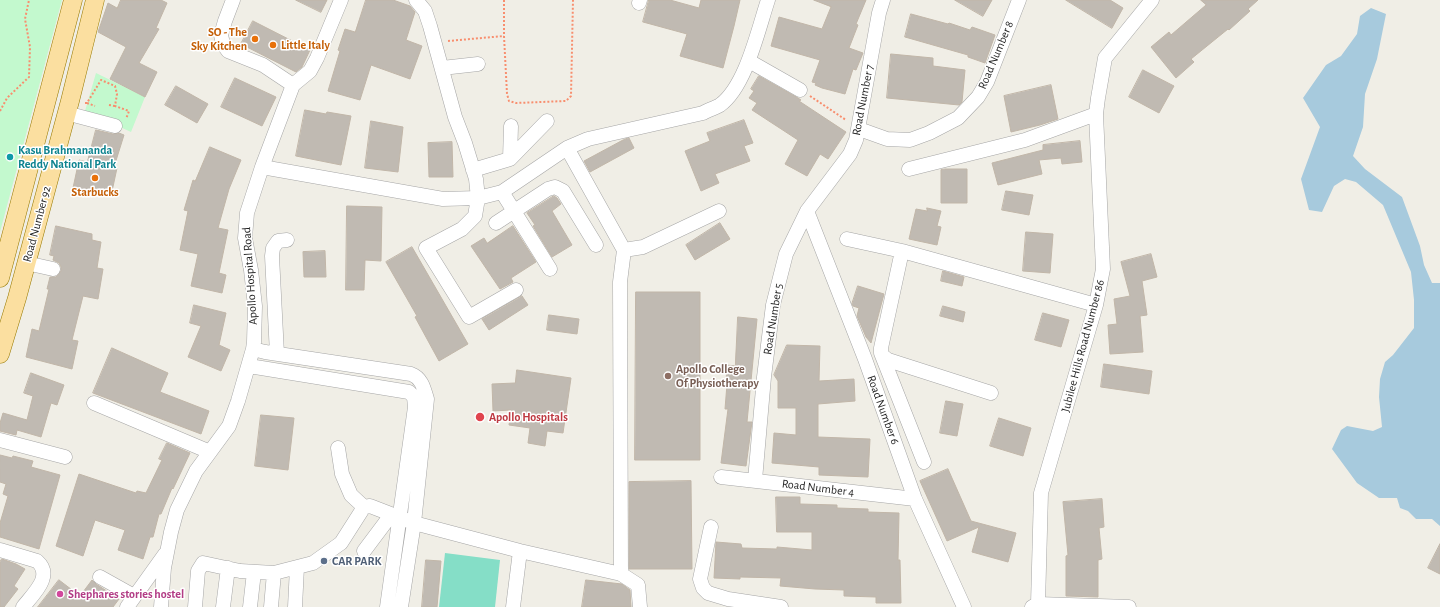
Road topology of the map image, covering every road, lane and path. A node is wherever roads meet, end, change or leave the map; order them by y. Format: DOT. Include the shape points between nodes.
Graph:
graph roads {
  1 [pos="29,0"];
  2 [pos="73,0"];
  3 [pos="95,0"];
  4 [pos="233,0"];
  5 [pos="341,0"];
  6 [pos="416,0"];
  7 [pos="504,0"];
  8 [pos="573,0"];
  9 [pos="768,0"];
  10 [pos="883,0"];
  11 [pos="1019,0"];
  12 [pos="1152,0"];
  13 [pos="504,36"];
  14 [pos="434,42"];
  15 [pos="749,61"];
  16 [pos="478,64"];
  17 [pos="442,68"];
  18 [pos="293,85"];
  19 [pos="800,90"];
  20 [pos="109,105"];
  21 [pos="115,106"];
  22 [pos="68,107"];
  23 [pos="0,111"];
  24 [pos="1096,114"];
  25 [pos="547,121"];
  26 [pos="119,126"];
  27 [pos="511,126"];
  28 [pos="859,129"];
  29 [pos="567,148"];
  30 [pos="510,159"];
  31 [pos="262,167"];
  32 [pos="909,169"];
  33 [pos="474,170"];
  34 [pos="502,192"];
  35 [pos="478,198"];
  36 [pos="807,210"];
  37 [pos="513,211"];
  38 [pos="719,211"];
  39 [pos="496,222"];
  40 [pos="608,222"];
  41 [pos="847,238"];
  42 [pos="287,240"];
  43 [pos="624,250"];
  44 [pos="902,251"];
  45 [pos="26,263"];
  46 [pos="53,269"];
  47 [pos="550,269"];
  48 [pos="0,278"];
  49 [pos="0,288"];
  50 [pos="516,290"];
  51 [pos="19,291"];
  52 [pos="1096,305"];
  53 [pos="265,352"];
  54 [pos="0,354"];
  55 [pos="883,356"];
  56 [pos="248,366"];
  57 [pos="991,393"];
  58 [pos="94,403"];
  59 [pos="0,440"];
  60 [pos="338,448"];
  61 [pos="210,452"];
  62 [pos="66,458"];
  63 [pos="924,462"];
  64 [pos="721,477"];
  65 [pos="755,480"];
  66 [pos="915,499"];
  67 [pos="364,507"];
  68 [pos="395,516"];
  69 [pos="414,523"];
  70 [pos="711,527"];
  71 [pos="168,549"];
  72 [pos="0,550"];
  73 [pos="364,551"];
  74 [pos="520,551"];
  75 [pos="297,567"];
  76 [pos="228,568"];
  77 [pos="254,572"];
  78 [pos="274,573"];
  79 [pos="621,574"];
  80 [pos="100,577"];
  81 [pos="130,602"];
  82 [pos="730,603"];
  83 [pos="1035,605"];
  84 [pos="23,607"];
  85 [pos="161,607"];
  86 [pos="194,607"];
  87 [pos="223,607"];
  88 [pos="250,607"];
  89 [pos="271,607"];
  90 [pos="295,607"];
  91 [pos="387,607"];
  92 [pos="401,607"];
  93 [pos="513,607"];
  94 [pos="640,607"];
  95 [pos="781,607"];
  96 [pos="964,607"];
  97 [pos="1129,607"];
  1 -- 23 [label="path" via="25,19 30,47 29,77 7,98"];
  2 -- 48 [label="main road, Road Number 92"];
  3 -- 22 [label="main road, Road Number 92"];
  4 -- 18 [label="street" via="221,35 223,44 228,51 263,66"];
  5 -- 18 [label="street" via="310,71"];
  6 -- 14 [label="street" via="425,11"];
  7 -- 13 [label="path"];
  8 -- 13 [label="path" via="572,87 571,96 566,100 516,103 509,101"];
  9 -- 15 [label="street"];
  10 -- 28 [label="street, Road Number 7"];
  11 -- 28 [label="street, Road Number 8" via="987,82 978,97 958,118 910,140 887,139"];
  12 -- 24 [label="street, Jubilee Hills Road Number 86" via="1105,58"];
  13 -- 14 [label="path"];
  14 -- 17 [label="street"];
  15 -- 19 [label="street"];
  15 -- 29 [label="street" via="732,93 714,108 703,113 588,139"];
  16 -- 17 [label="street"];
  17 -- 33 [label="street" via="455,117"];
  18 -- 31 [label="street, Apollo Hospital Road"];
  19 -- 28 [label="path"];
  20 -- 21 [label="path"];
  21 -- 22 [label="path" via="118,94 115,86 100,80 87,103"];
  21 -- 26 [label="path" via="129,111"];
  22 -- 26 [label="street"];
  22 -- 45 [label="main road, Road Number 92"];
  24 -- 32 [label="street" via="1025,140"];
  24 -- 52 [label="street, Jubilee Hills Road Number 86" via="1103,269"];
  25 -- 30 [label="street"];
  27 -- 30 [label="street"];
  28 -- 36 [label="street, Road Number 7" via="850,154"];
  29 -- 34 [label="street"];
  29 -- 40 [label="street"];
  30 -- 33 [label="street"];
  31 -- 35 [label="street" via="443,199"];
  31 -- 53 [label="street, Apollo Hospital Road" via="247,213 245,238 255,306 254,342"];
  33 -- 35 [label="street"];
  34 -- 35 [label="street"];
  34 -- 37 [label="street"];
  35 -- 50 [label="street" via="475,216 462,229 426,248 469,317"];
  36 -- 65 [label="street, Road Number 5" via="786,254 773,305"];
  36 -- 66 [label="street, Road Number 6" via="865,359"];
  37 -- 39 [label="street"];
  37 -- 40 [label="street" via="548,189 559,187 592,239"];
  37 -- 47 [label="street"];
  38 -- 43 [label="street" via="643,247"];
  40 -- 43 [label="street"];
  41 -- 44 [label="street"];
  42 -- 53 [label="street" via="278,241 273,248"];
  43 -- 79 [label="street" via="620,282"];
  44 -- 52 [label="street"];
  44 -- 55 [label="street" via="881,348"];
  45 -- 46 [label="street"];
  45 -- 51 [label="main road, Road Number 92"];
  49 -- 51 [label="main road"];
  51 -- 54 [label="main road, Road Number 92"];
  52 -- 83 [label="street, Jubilee Hills Road Number 86" via="1041,493"];
  53 -- 56 [label="street, Apollo Hospital Road"];
  53 -- 69 [label="street" via="416,376 424,388 427,399"];
  55 -- 57 [label="street" via="888,360"];
  55 -- 63 [label="street"];
  56 -- 61 [label="street, Apollo Hospital Road" via="229,426"];
  56 -- 68 [label="street" via="409,392 414,397 415,407"];
  58 -- 61 [label="street"];
  59 -- 62 [label="street"];
  60 -- 67 [label="street" via="342,474 351,495"];
  61 -- 71 [label="street, Apollo Hospital Road" via="186,489 177,510"];
  64 -- 65 [label="street, Road Number 4"];
  65 -- 66 [label="street, Road Number 4"];
  66 -- 96 [label="street, Road Number 6"];
  67 -- 68 [label="street" via="370,506"];
  67 -- 75 [label="street" via="341,543 313,563"];
  68 -- 69 [label="street"];
  68 -- 73 [label="street"];
  68 -- 91 [label="street"];
  69 -- 74 [label="street"];
  69 -- 92 [label="street"];
  70 -- 82 [label="street" via="700,579 708,593"];
  71 -- 81 [label="street"];
  71 -- 85 [label="street, Apollo Hospital Road"];
  72 -- 84 [label="street" via="37,561 44,570 43,581"];
  74 -- 79 [label="street"];
  74 -- 93 [label="street"];
  75 -- 78 [label="street"];
  75 -- 90 [label="street"];
  76 -- 77 [label="street"];
  76 -- 86 [label="street" via="203,563 198,571"];
  76 -- 87 [label="street"];
  77 -- 78 [label="street"];
  77 -- 88 [label="street"];
  78 -- 89 [label="street"];
  79 -- 94 [label="street" via="638,585"];
  80 -- 81 [label="street"];
  82 -- 95 [label="street"];
  83 -- 97 [label="street"];
}
